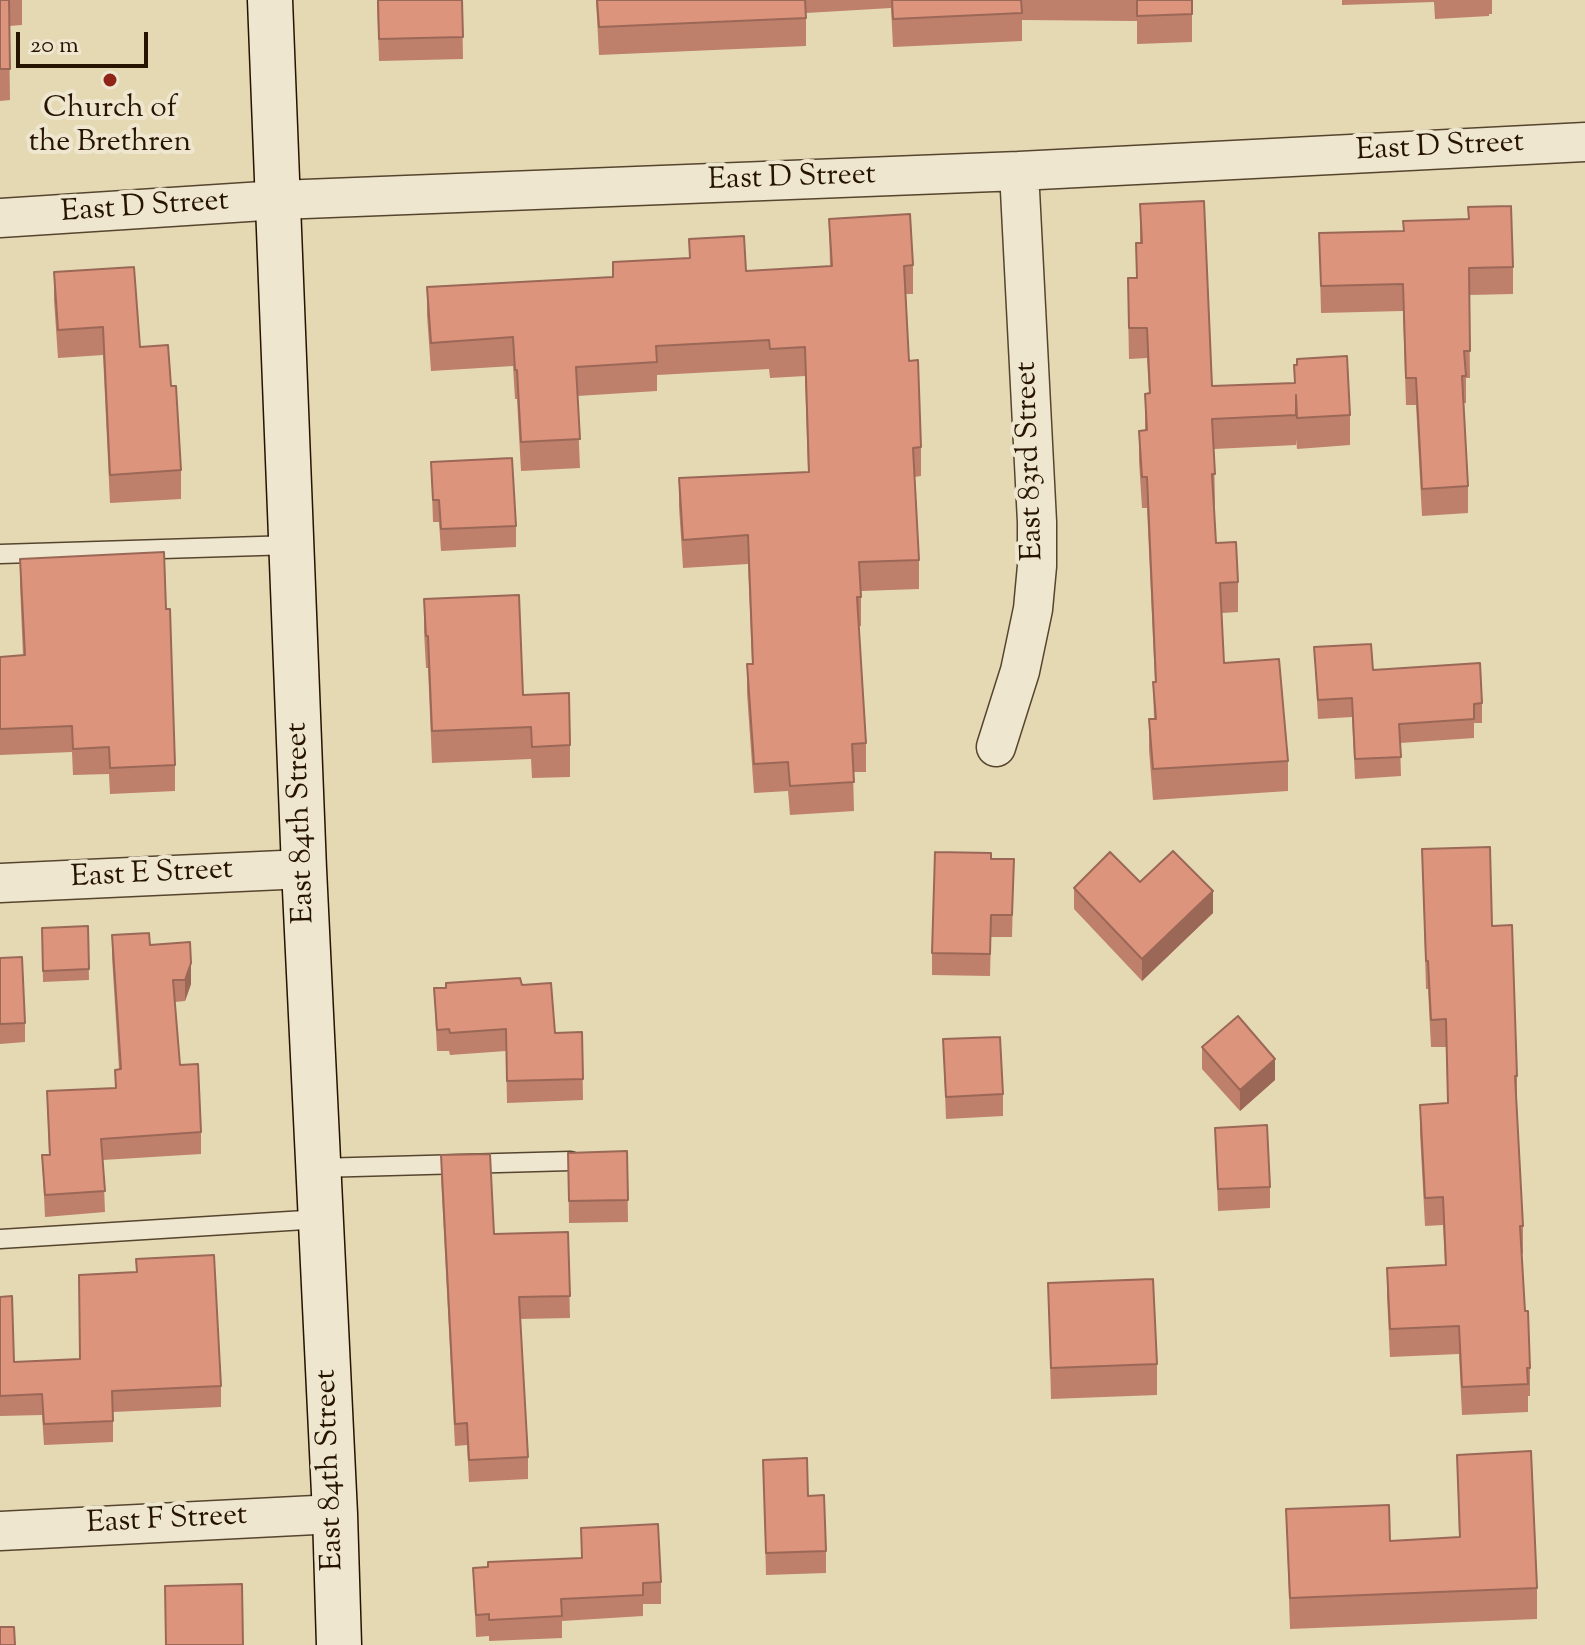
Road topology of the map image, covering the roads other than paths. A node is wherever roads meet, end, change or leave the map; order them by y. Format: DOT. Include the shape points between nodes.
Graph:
graph roads {
  1 [pos="270,0"];
  2 [pos="1585,142"];
  3 [pos="1019,171"];
  4 [pos="279,200"];
  5 [pos="0,218"];
  6 [pos="292,545"];
  7 [pos="0,554"];
  8 [pos="996,747"];
  9 [pos="304,869"];
  10 [pos="0,883"];
  11 [pos="571,1161"];
  12 [pos="318,1168"];
  13 [pos="321,1219"];
  14 [pos="0,1239"];
  15 [pos="335,1514"];
  16 [pos="0,1531"];
  17 [pos="339,1645"];
  1 -- 4 [label="street, East 84th Street"];
  2 -- 3 [label="street, East D Street"];
  3 -- 4 [label="street, East D Street"];
  3 -- 8 [label="street, East 83rd Street" via="1037,566 1020,671"];
  4 -- 5 [label="street, East D Street"];
  4 -- 6 [label="street, East 84th Street"];
  6 -- 7 [label="lane"];
  6 -- 9 [label="street, East 84th Street"];
  9 -- 10 [label="street, East E Street"];
  9 -- 12 [label="street, East 84th Street"];
  11 -- 12 [label="lane"];
  12 -- 13 [label="street, East 84th Street"];
  13 -- 14 [label="lane"];
  13 -- 15 [label="street, East 84th Street"];
  15 -- 16 [label="street, East F Street"];
  15 -- 17 [label="street, East 84th Street"];
}
